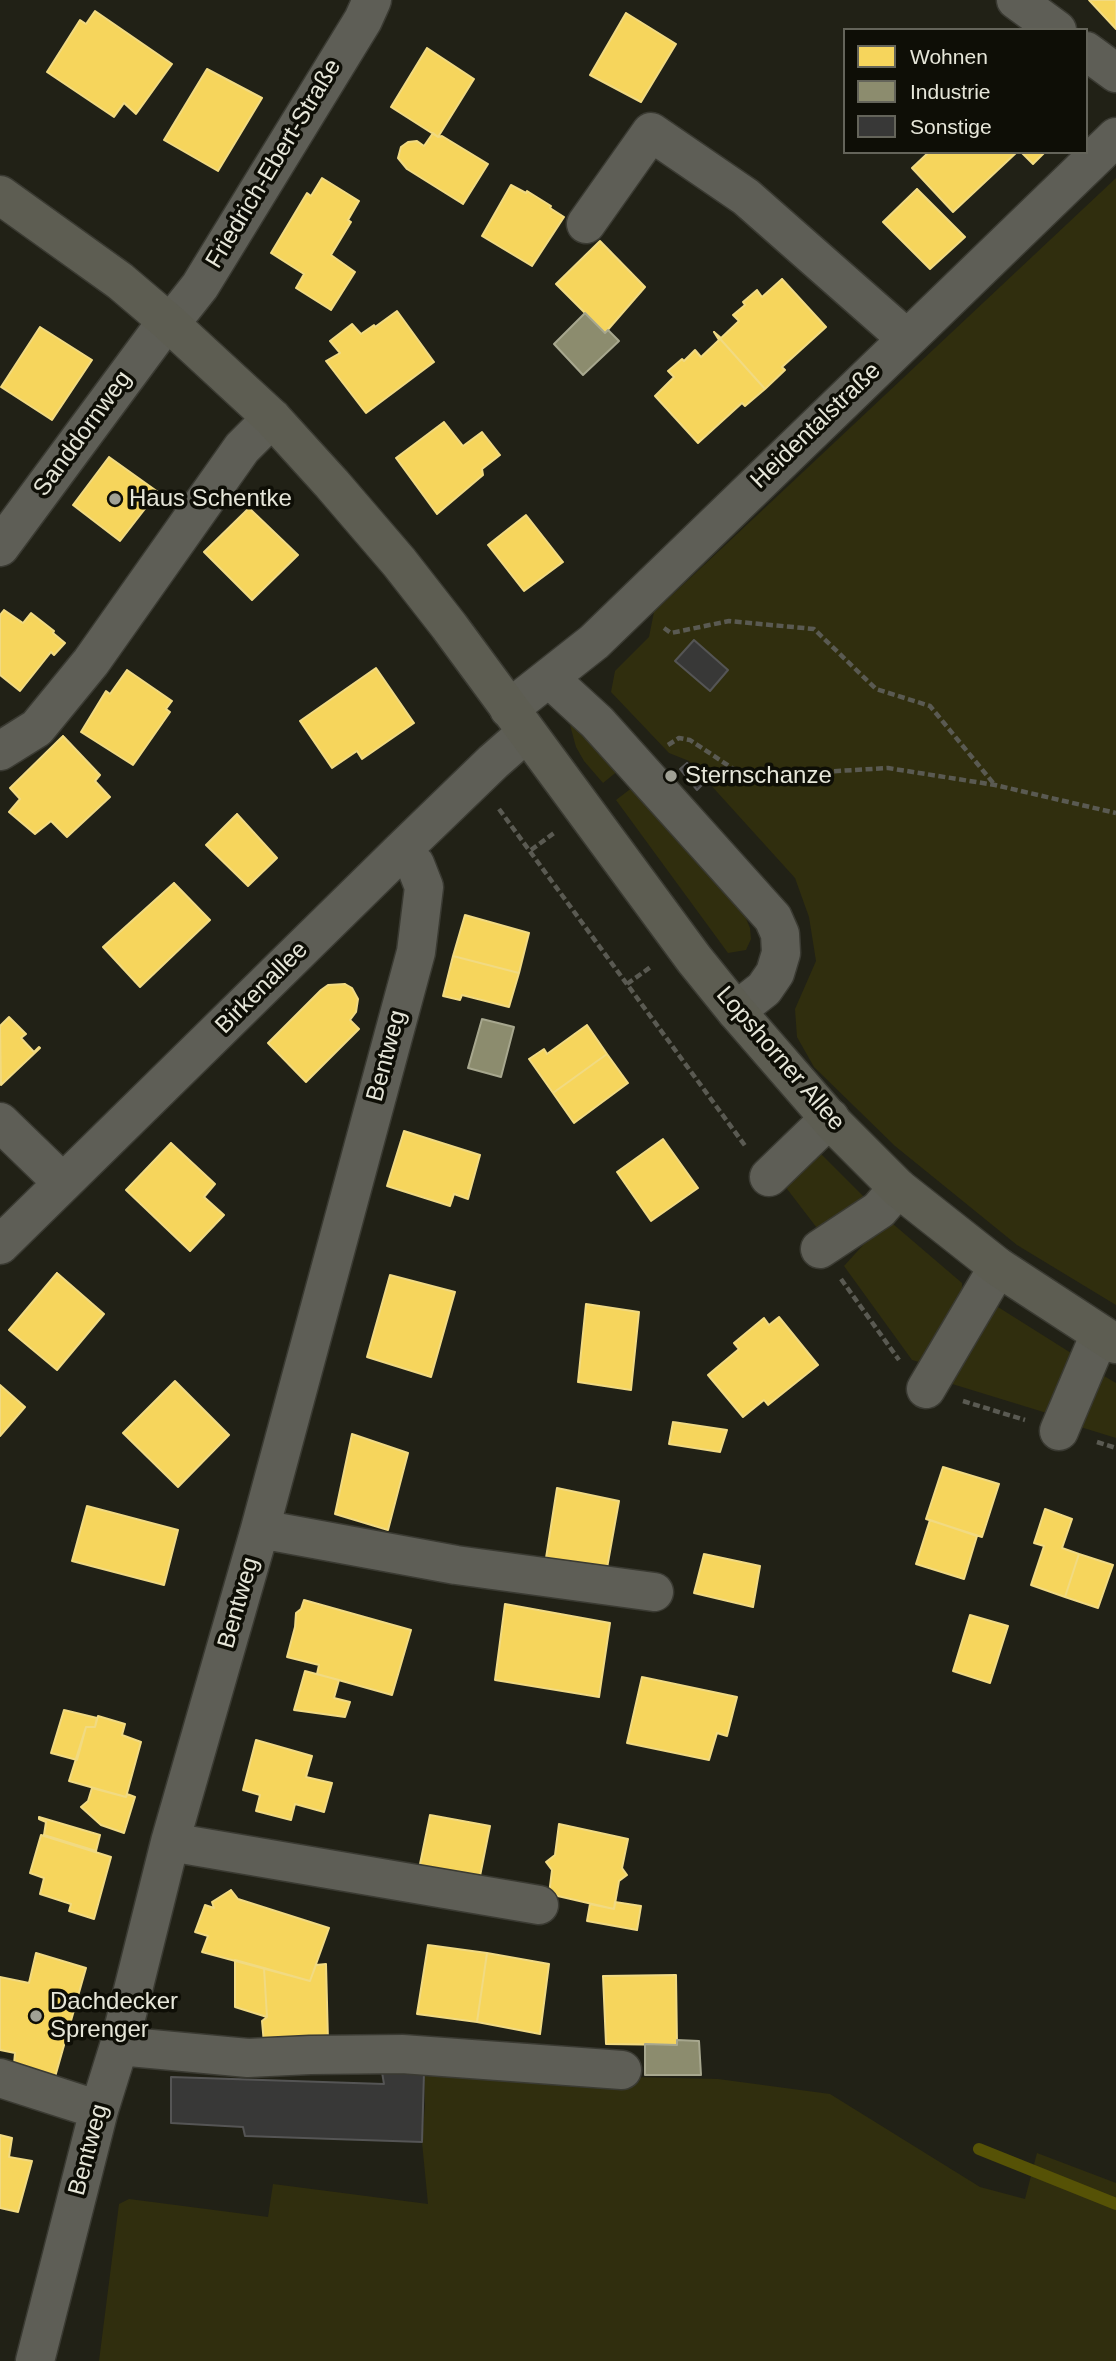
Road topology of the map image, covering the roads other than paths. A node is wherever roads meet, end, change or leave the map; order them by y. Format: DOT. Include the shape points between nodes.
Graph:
graph roads {
  1 [pos="372,0"];
  2 [pos="1016,0"];
  3 [pos="1053,28"];
  4 [pos="1088,52"];
  5 [pos="1116,73"];
  6 [pos="1116,137"];
  7 [pos="0,195"];
  8 [pos="586,223"];
  9 [pos="168,323"];
  10 [pos="906,338"];
  11 [pos="272,418"];
  12 [pos="0,547"];
  13 [pos="549,678"];
  14 [pos="518,721"];
  15 [pos="0,751"];
  16 [pos="400,852"];
  17 [pos="736,1011"];
  18 [pos="830,1118"];
  19 [pos="0,1122"];
  20 [pos="769,1177"];
  21 [pos="63,1182"];
  22 [pos="898,1188"];
  23 [pos="0,1245"];
  24 [pos="820,1249"];
  25 [pos="998,1267"];
  26 [pos="1108,1339"];
  27 [pos="926,1389"];
  28 [pos="1059,1431"];
  29 [pos="260,1529"];
  30 [pos="654,1592"];
  31 [pos="170,1842"];
  32 [pos="539,1905"];
  33 [pos="119,2046"];
  34 [pos="622,2070"];
  35 [pos="0,2078"];
  36 [pos="99,2110"];
  37 [pos="35,2361"];
  1 -- 9 [label="street, Friedrich-Ebert-Straße" via="200,286"];
  2 -- 3 [label="street"];
  4 -- 5 [label="street"];
  6 -- 10 [label="street, Heidentalstraße"];
  7 -- 9 [label="main road" via="120,281"];
  8 -- 10 [label="street" via="651,132 746,197"];
  9 -- 11 [label="main road"];
  9 -- 12 [label="street, Sanddornweg"];
  10 -- 13 [label="street, Heidentalstraße" via="594,642"];
  11 -- 14 [label="main road" via="399,562"];
  11 -- 15 [label="street" via="242,448 91,662 37,728"];
  13 -- 14 [label="street, Heidentalstraße"];
  13 -- 17 [label="street" via="597,722 773,918 781,953 775,973 764,989"];
  14 -- 16 [label="street, Birkenallee" via="493,762"];
  14 -- 17 [label="main road, Lopshorner Allee"];
  16 -- 21 [label="street, Birkenallee"];
  16 -- 29 [label="street, Bentweg" via="415,864 424,887 416,952"];
  17 -- 18 [label="main road, Lopshorner Allee"];
  18 -- 20 [label="street"];
  18 -- 22 [label="main road, Lopshorner Allee"];
  19 -- 21 [label="street"];
  21 -- 23 [label="street, Birkenallee"];
  22 -- 24 [label="street" via="879,1210"];
  22 -- 25 [label="main road, Lopshorner Allee"];
  25 -- 26 [label="main road, Lopshorner Allee"];
  25 -- 27 [label="street"];
  26 -- 28 [label="street"];
  29 -- 30 [label="street" via="456,1565"];
  29 -- 31 [label="street, Bentweg"];
  31 -- 32 [label="street"];
  31 -- 33 [label="street, Bentweg"];
  33 -- 34 [label="street" via="248,2058 402,2054"];
  33 -- 36 [label="street, Bentweg"];
  35 -- 36 [label="street"];
  36 -- 37 [label="street, Bentweg"];
}
